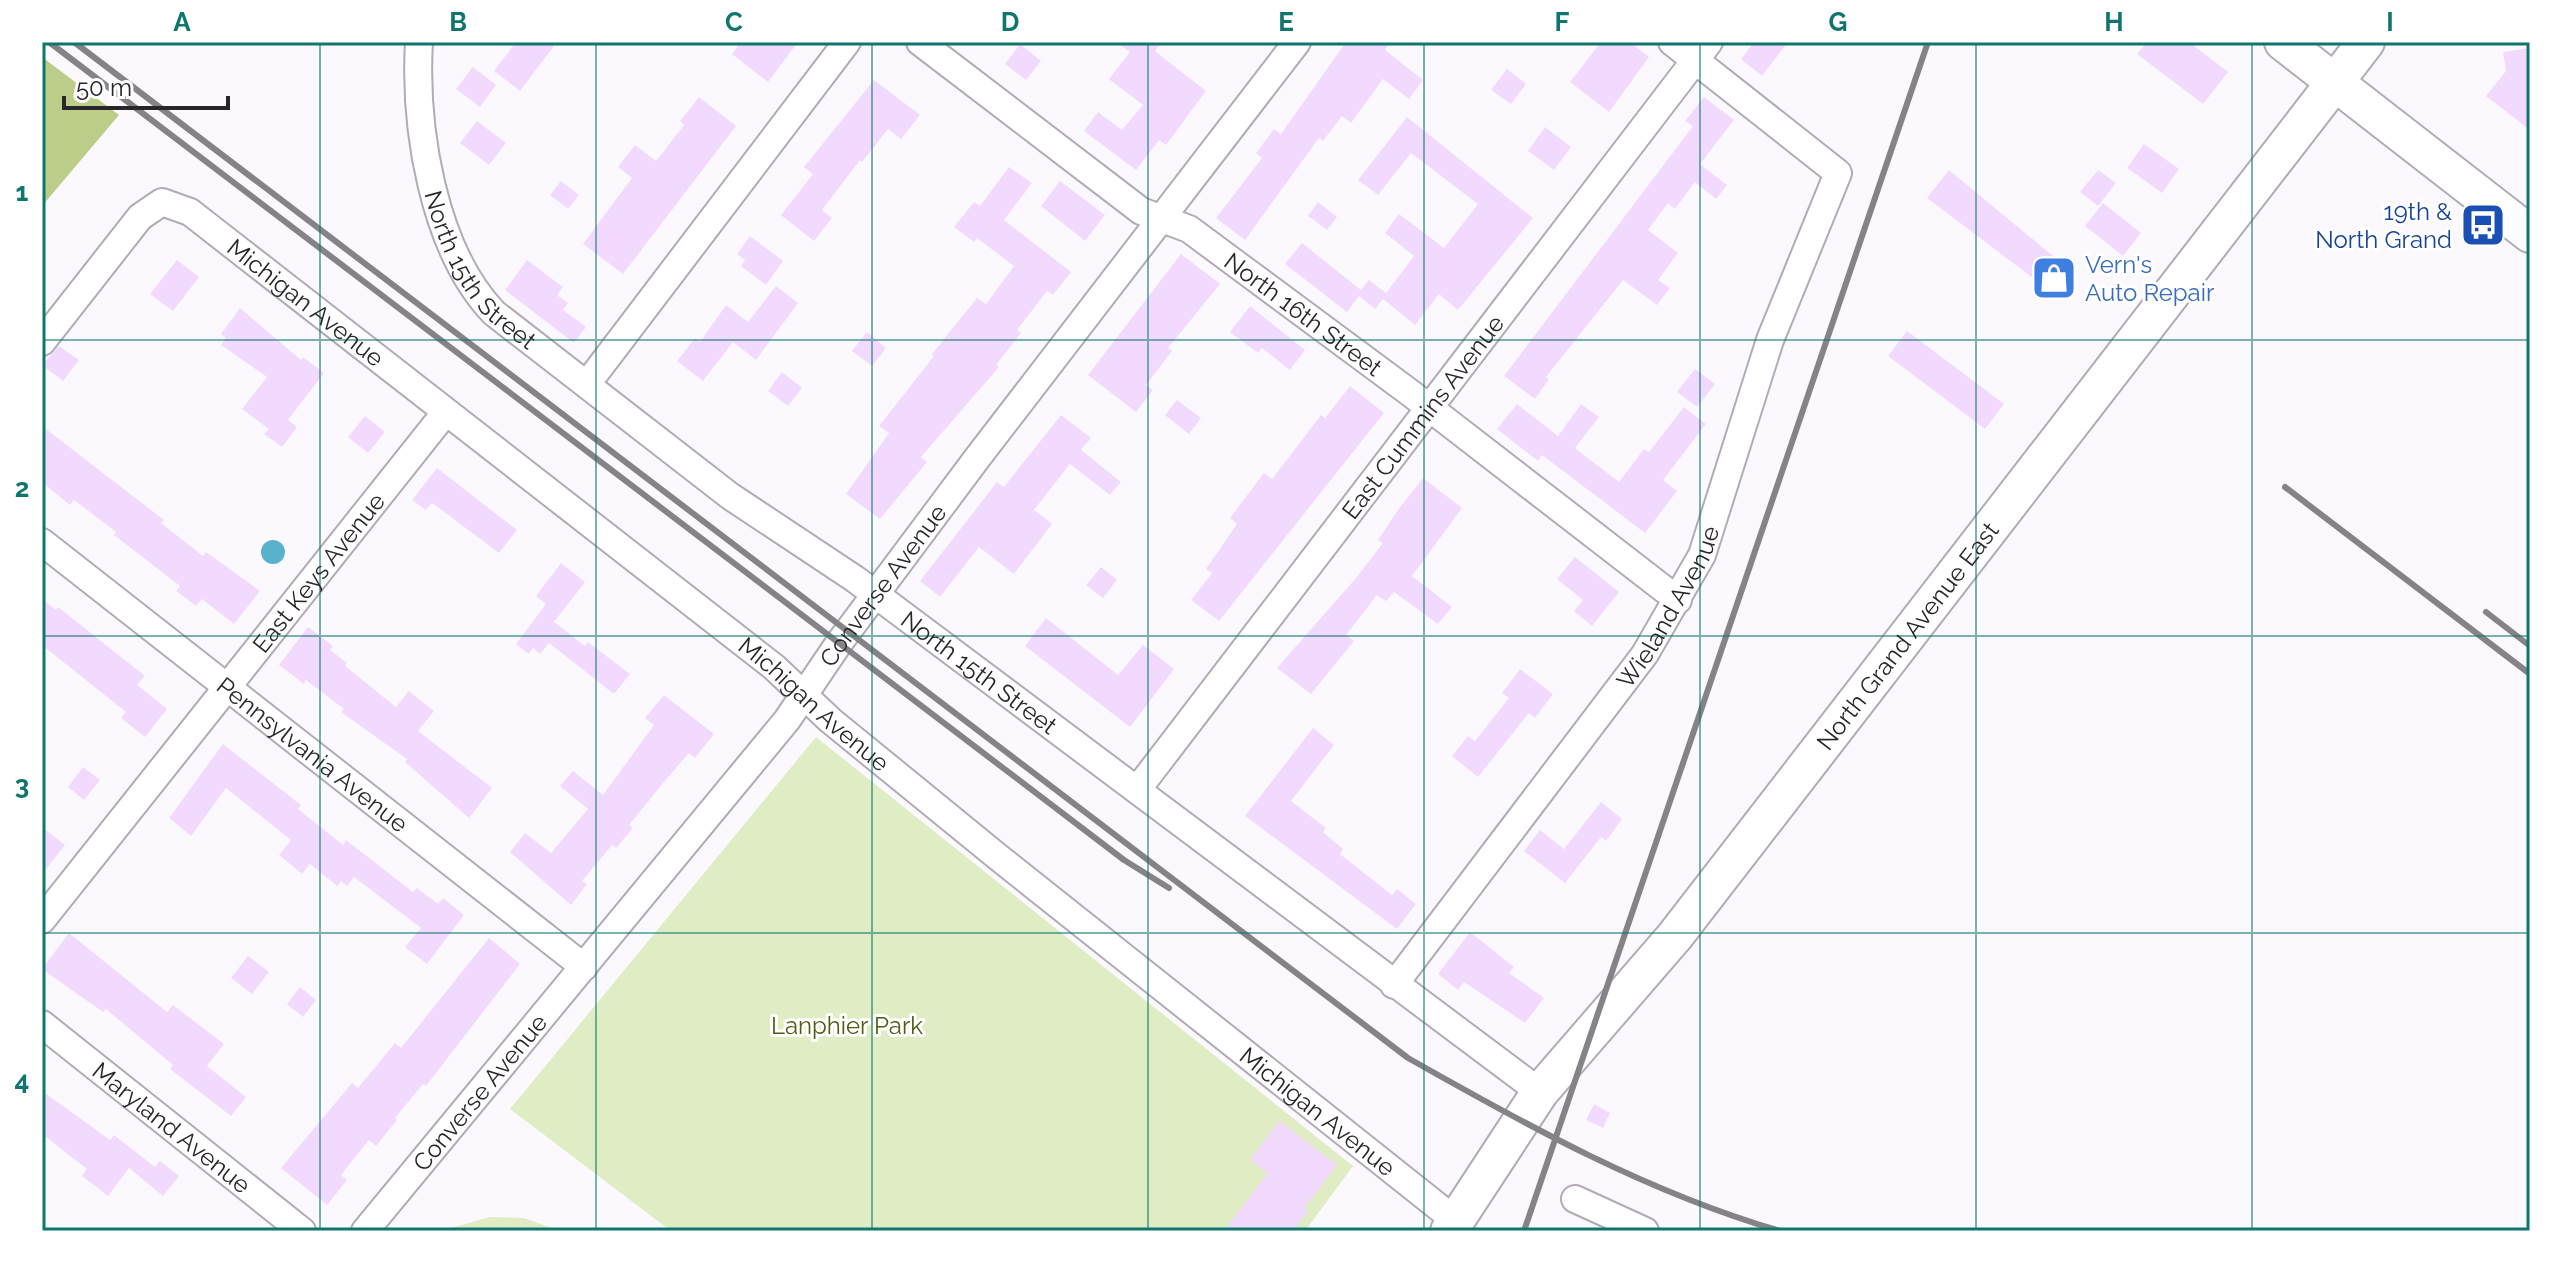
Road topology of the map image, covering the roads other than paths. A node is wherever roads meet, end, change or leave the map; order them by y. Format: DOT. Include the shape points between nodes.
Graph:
graph roads {
  1 [pos="419,42"];
  2 [pos="847,42"];
  3 [pos="920,42"];
  4 [pos="1297,42"];
  5 [pos="1672,42"];
  6 [pos="2283,42"];
  7 [pos="2366,42"];
  8 [pos="1702,52"];
  9 [pos="2336,83"];
  10 [pos="1162,219"];
  11 [pos="2530,234"];
  12 [pos="42,342"];
  13 [pos="587,384"];
  14 [pos="1428,407"];
  15 [pos="445,413"];
  16 [pos="42,542"];
  17 [pos="876,595"];
  18 [pos="1678,600"];
  19 [pos="228,687"];
  20 [pos="805,697"];
  21 [pos="1137,790"];
  22 [pos="42,920"];
  23 [pos="584,967"];
  24 [pos="1394,985"];
  25 [pos="42,1024"];
  26 [pos="1540,1092"];
  27 [pos="1575,1199"];
  28 [pos="1452,1226"];
  29 [pos="302,1231"];
  30 [pos="365,1231"];
  31 [pos="1645,1231"];
  1 -- 13 [label="street, North 15th Street" via="425,137 443,232 475,292 494,313"];
  2 -- 13 [label="street"];
  3 -- 10 [label="street, North 16th Street" via="1141,211"];
  4 -- 10 [label="street, Converse Avenue"];
  5 -- 8 [label="street"];
  6 -- 9 [label="street"];
  7 -- 9 [label="street, North Grand Avenue East"];
  8 -- 14 [label="street, East Cummins Avenue"];
  8 -- 18 [label="street, Wieland Avenue" via="1838,173 1770,340 1702,555"];
  9 -- 11 [label="street"];
  9 -- 26 [label="street, North Grand Avenue East" via="1675,936"];
  10 -- 14 [label="street, North 16th Street" via="1183,225"];
  10 -- 17 [label="street, Converse Avenue"];
  12 -- 15 [label="street, Michigan Avenue" via="140,217 162,202 175,204 209,225"];
  13 -- 17 [label="street, North 15th Street" via="730,496"];
  14 -- 18 [label="street, North 16th Street"];
  14 -- 21 [label="street, East Cummins Avenue"];
  15 -- 19 [label="street, East Keys Avenue"];
  15 -- 20 [label="street, Michigan Avenue" via="774,667"];
  16 -- 19 [label="street, Pennsylvania Avenue"];
  17 -- 20 [label="street, Converse Avenue"];
  17 -- 21 [label="street, North 15th Street"];
  18 -- 24 [label="street, Wieland Avenue" via="1645,654"];
  19 -- 22 [label="street, East Keys Avenue"];
  19 -- 23 [label="street, Pennsylvania Avenue"];
  20 -- 23 [label="street, Converse Avenue"];
  20 -- 28 [label="street, Michigan Avenue"];
  21 -- 24 [label="street, North 15th Street"];
  23 -- 30 [label="street, Converse Avenue"];
  24 -- 26 [label="street, North 15th Street"];
  25 -- 29 [label="street, Maryland Avenue"];
  26 -- 28 [label="street, North Grand Avenue East"];
  27 -- 31 [label="street"];
}
